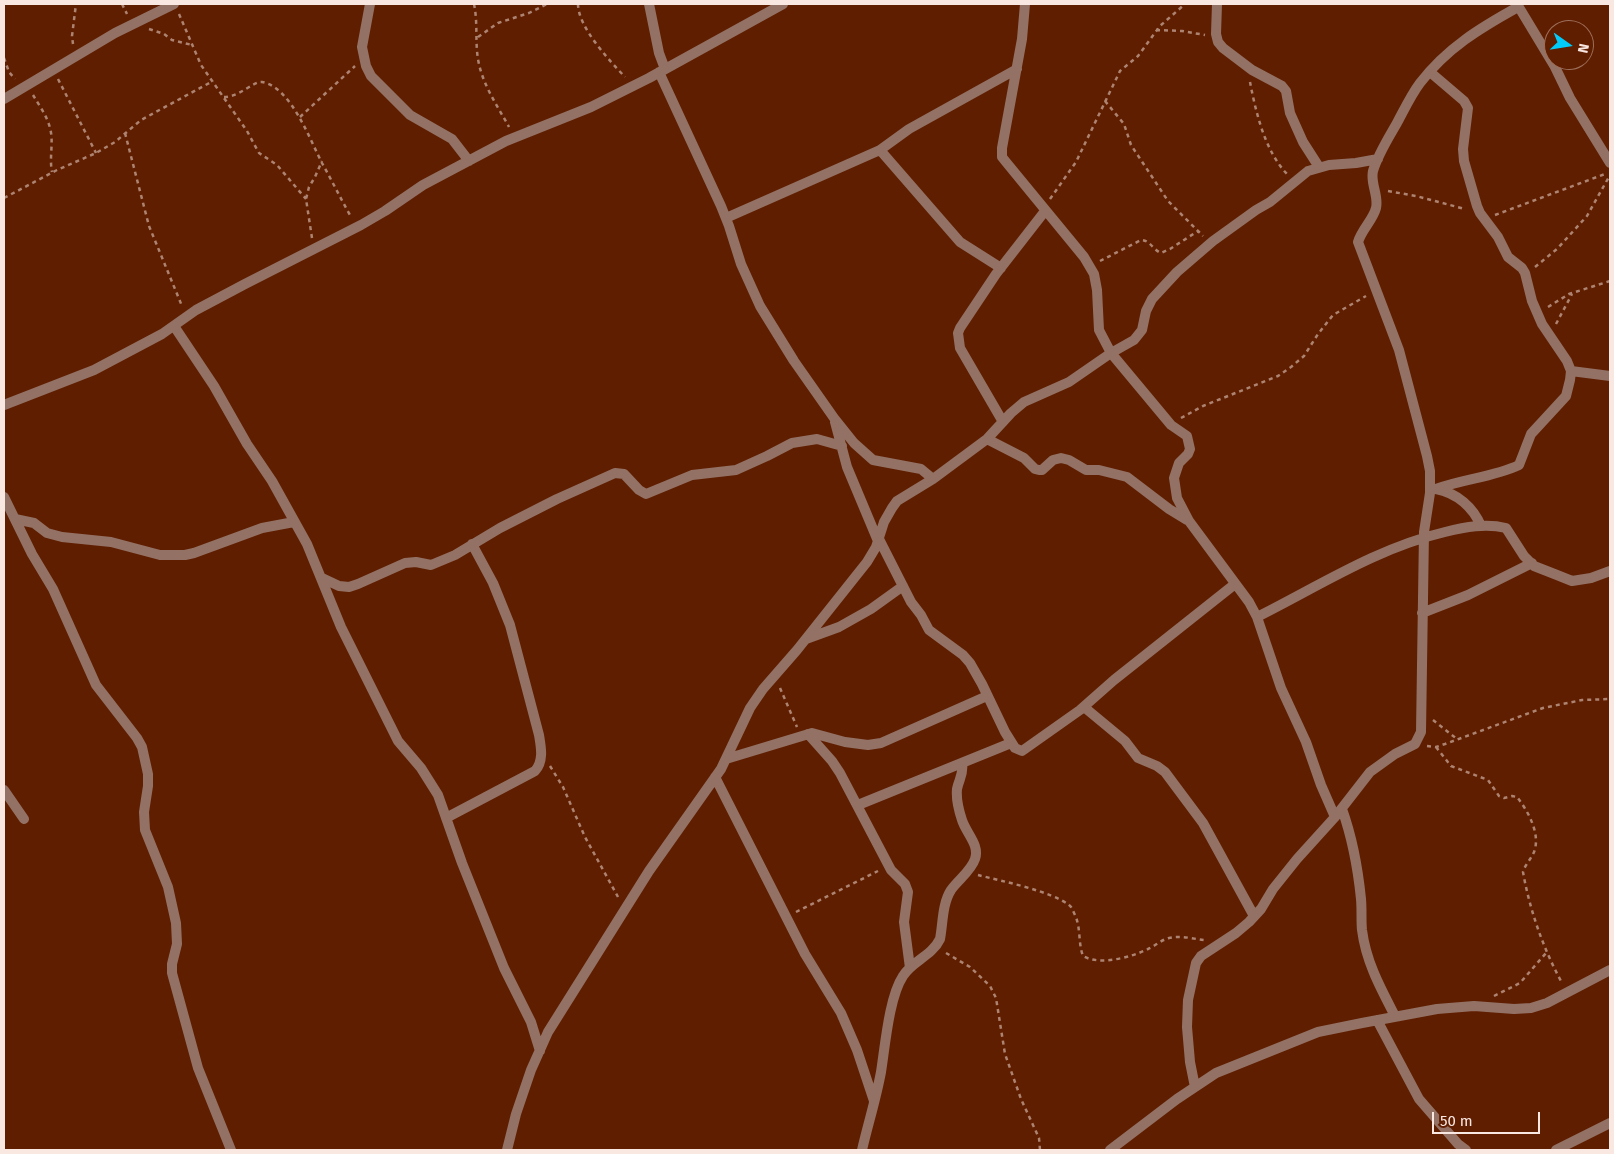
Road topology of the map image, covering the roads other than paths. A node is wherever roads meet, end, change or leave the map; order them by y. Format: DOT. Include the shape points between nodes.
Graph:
graph roads {
  1 [pos="370,4"];
  2 [pos="649,4"];
  3 [pos="783,4"];
  4 [pos="1026,4"];
  5 [pos="1217,4"];
  6 [pos="1518,5"];
  7 [pos="175,7"];
  8 [pos="1017,69"];
  9 [pos="662,70"];
  10 [pos="1430,72"];
  11 [pos="4,99"];
  12 [pos="880,150"];
  13 [pos="1378,159"];
  14 [pos="469,161"];
  15 [pos="1610,164"];
  16 [pos="1319,167"];
  17 [pos="1044,209"];
  18 [pos="726,218"];
  19 [pos="1001,268"];
  20 [pos="174,326"];
  21 [pos="1111,353"];
  22 [pos="1571,371"];
  23 [pos="1610,376"];
  24 [pos="4,405"];
  25 [pos="834,418"];
  26 [pos="1003,422"];
  27 [pos="987,439"];
  28 [pos="842,446"];
  29 [pos="933,479"];
  30 [pos="1433,489"];
  31 [pos="4,497"];
  32 [pos="15,519"];
  33 [pos="1189,521"];
  34 [pos="294,522"];
  35 [pos="1481,526"];
  36 [pos="1424,537"];
  37 [pos="878,540"];
  38 [pos="472,544"];
  39 [pos="1532,563"];
  40 [pos="1610,572"];
  41 [pos="322,578"];
  42 [pos="1235,584"];
  43 [pos="903,586"];
  44 [pos="1422,614"];
  45 [pos="1257,617"];
  46 [pos="806,639"];
  47 [pos="987,696"];
  48 [pos="1084,707"];
  49 [pos="805,734"];
  50 [pos="1011,744"];
  51 [pos="726,759"];
  52 [pos="962,763"];
  53 [pos="715,778"];
  54 [pos="4,790"];
  55 [pos="858,805"];
  56 [pos="1338,813"];
  57 [pos="446,818"];
  58 [pos="24,820"];
  59 [pos="1254,916"];
  60 [pos="910,968"];
  61 [pos="1610,970"];
  62 [pos="1395,1016"];
  63 [pos="1377,1020"];
  64 [pos="540,1051"];
  65 [pos="1195,1088"];
  66 [pos="874,1101"];
  67 [pos="1610,1124"];
  68 [pos="231,1150"];
  69 [pos="507,1150"];
  70 [pos="862,1150"];
  71 [pos="1110,1150"];
  72 [pos="1466,1150"];
  73 [pos="1556,1150"];
  1 -- 14 [label="street" via="363,38 364,58 372,76 410,115 452,139"];
  2 -- 9 [label="street"];
  3 -- 9 [label="street"];
  4 -- 8 [label="street"];
  5 -- 16 [label="street" via="1216,37 1223,48 1286,91 1290,113"];
  6 -- 10 [label="street" via="1479,28"];
  6 -- 15 [label="street"];
  7 -- 11 [label="street" via="75,56"];
  8 -- 12 [label="street" via="908,129"];
  8 -- 17 [label="street" via="1002,157"];
  9 -- 14 [label="street" via="591,107"];
  9 -- 18 [label="street"];
  10 -- 13 [label="street" via="1419,84"];
  10 -- 22 [label="street" via="1468,108 1464,161 1482,216 1508,257 1525,273 1542,324"];
  12 -- 18 [label="street"];
  12 -- 19 [label="street" via="960,242"];
  13 -- 16 [label="street"];
  13 -- 30 [label="street" via="1373,174 1376,209 1358,242 1399,350"];
  14 -- 20 [label="street" via="423,185 385,211 245,284"];
  16 -- 21 [label="street" via="1308,171 1210,243 1177,272 1152,299 1138,336"];
  17 -- 19 [label="street"];
  17 -- 21 [label="street" via="1094,274 1099,330"];
  18 -- 25 [label="street" via="741,264 760,306"];
  19 -- 26 [label="street" via="960,328 958,340"];
  20 -- 24 [label="street" via="94,370"];
  20 -- 34 [label="street" via="214,386"];
  21 -- 26 [label="street" via="1069,382 1024,402"];
  21 -- 33 [label="street" via="1170,424 1187,436 1190,449 1179,463 1174,478 1177,498"];
  22 -- 23 [label="street"];
  22 -- 30 [label="street" via="1566,396 1531,434 1519,465"];
  25 -- 28 [label="street"];
  25 -- 29 [label="street" via="854,444 872,460 921,469"];
  26 -- 27 [label="street"];
  27 -- 29 [label="street"];
  27 -- 33 [label="street" via="1024,458 1035,469 1042,470 1053,460 1061,458 1086,470 1127,477"];
  28 -- 37 [label="street" via="847,467"];
  28 -- 38 [label="street" via="817,438 792,443 736,470 692,475 646,494 624,474 615,473 557,499"];
  29 -- 37 [label="street" via="897,501"];
  30 -- 35 [label="street" via="1464,501"];
  30 -- 36 [label="street"];
  31 -- 32 [label="street"];
  32 -- 34 [label="street" via="34,523 62,538 111,542 160,555 194,553 262,528"];
  32 -- 68 [label="street" via="53,589 96,685 142,747 148,774 145,830 168,887 176,923 177,944 172,973 198,1068"];
  33 -- 42 [label="street"];
  34 -- 41 [label="street"];
  35 -- 36 [label="street"];
  35 -- 39 [label="street" via="1506,528"];
  36 -- 44 [label="street"];
  36 -- 45 [label="street" via="1360,562"];
  37 -- 43 [label="street"];
  37 -- 46 [label="street" via="867,562"];
  38 -- 41 [label="street" via="431,565 405,563 349,587"];
  38 -- 57 [label="street" via="510,625 542,752 535,771"];
  39 -- 40 [label="street" via="1572,581"];
  39 -- 44 [label="street"];
  41 -- 57 [label="street" via="341,628 398,742 428,778"];
  42 -- 45 [label="street"];
  42 -- 48 [label="street"];
  43 -- 46 [label="street" via="839,627"];
  43 -- 47 [label="street" via="929,630 970,663"];
  44 -- 56 [label="street" via="1421,732 1415,744 1370,772"];
  45 -- 56 [label="street" via="1321,785"];
  46 -- 51 [label="street" via="750,708"];
  47 -- 49 [label="street" via="881,744 845,742 812,732"];
  47 -- 50 [label="street"];
  48 -- 50 [label="street" via="1025,750 1019,751"];
  48 -- 59 [label="street" via="1125,741 1138,758 1165,772 1202,823"];
  49 -- 51 [label="street"];
  49 -- 55 [label="street" via="832,761"];
  50 -- 52 [label="street"];
  51 -- 53 [label="street"];
  52 -- 55 [label="street"];
  52 -- 60 [label="street" via="964,772 957,798 976,855 951,891 936,947"];
  53 -- 64 [label="street" via="625,909 548,1032"];
  53 -- 66 [label="street" via="805,954 841,1014"];
  54 -- 58 [label="street"];
  55 -- 60 [label="street" via="889,866 908,892 904,922"];
  56 -- 59 [label="street" via="1297,859"];
  56 -- 62 [label="street" via="1347,823 1361,900 1366,951 1373,973"];
  57 -- 64 [label="street" via="504,968 532,1022"];
  59 -- 65 [label="street" via="1196,963 1187,1027"];
  60 -- 66 [label="street" via="896,990"];
  61 -- 62 [label="street" via="1531,1008 1514,1010 1474,1006"];
  62 -- 63 [label="street"];
  63 -- 65 [label="street" via="1318,1032 1216,1073"];
  63 -- 72 [label="street" via="1418,1099"];
  64 -- 69 [label="street" via="516,1114"];
  65 -- 71 [label="street"];
  66 -- 70 [label="street"];
  67 -- 73 [label="street"];
}
